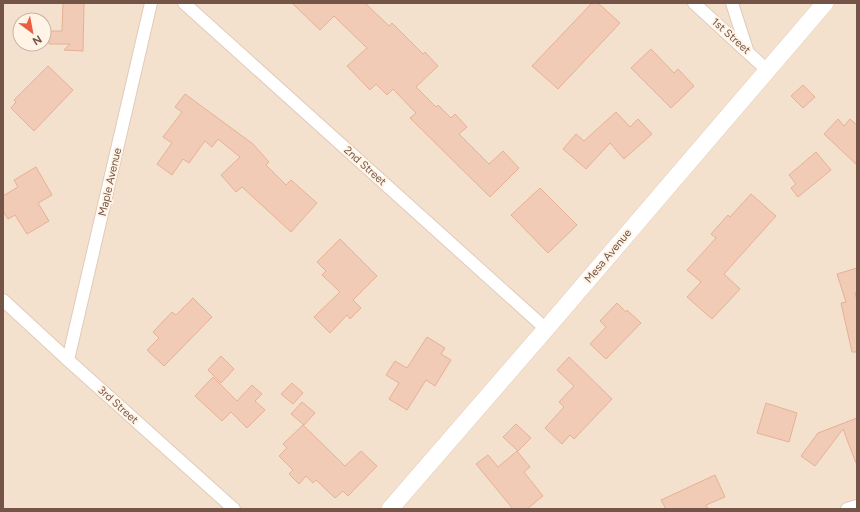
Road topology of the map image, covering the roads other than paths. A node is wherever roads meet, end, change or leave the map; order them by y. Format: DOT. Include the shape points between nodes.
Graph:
graph roads {
  1 [pos="151,3"];
  2 [pos="184,3"];
  3 [pos="694,3"];
  4 [pos="732,3"];
  5 [pos="825,3"];
  6 [pos="748,52"];
  7 [pos="767,70"];
  8 [pos="3,300"];
  9 [pos="546,329"];
  10 [pos="68,360"];
  11 [pos="857,506"];
  12 [pos="234,509"];
  13 [pos="390,509"];
  14 [pos="847,509"];
  1 -- 10 [label="street, Maple Avenue"];
  2 -- 9 [label="street, 2nd Street"];
  3 -- 6 [label="street, 1st Street"];
  4 -- 6 [label="street"];
  5 -- 7 [label="street, Mesa Avenue"];
  6 -- 7 [label="street, 1st Street"];
  7 -- 9 [label="street, Mesa Avenue"];
  8 -- 10 [label="street, 3rd Street"];
  9 -- 13 [label="street, Mesa Avenue"];
  10 -- 12 [label="street, 3rd Street"];
  11 -- 14 [label="street"];
}
